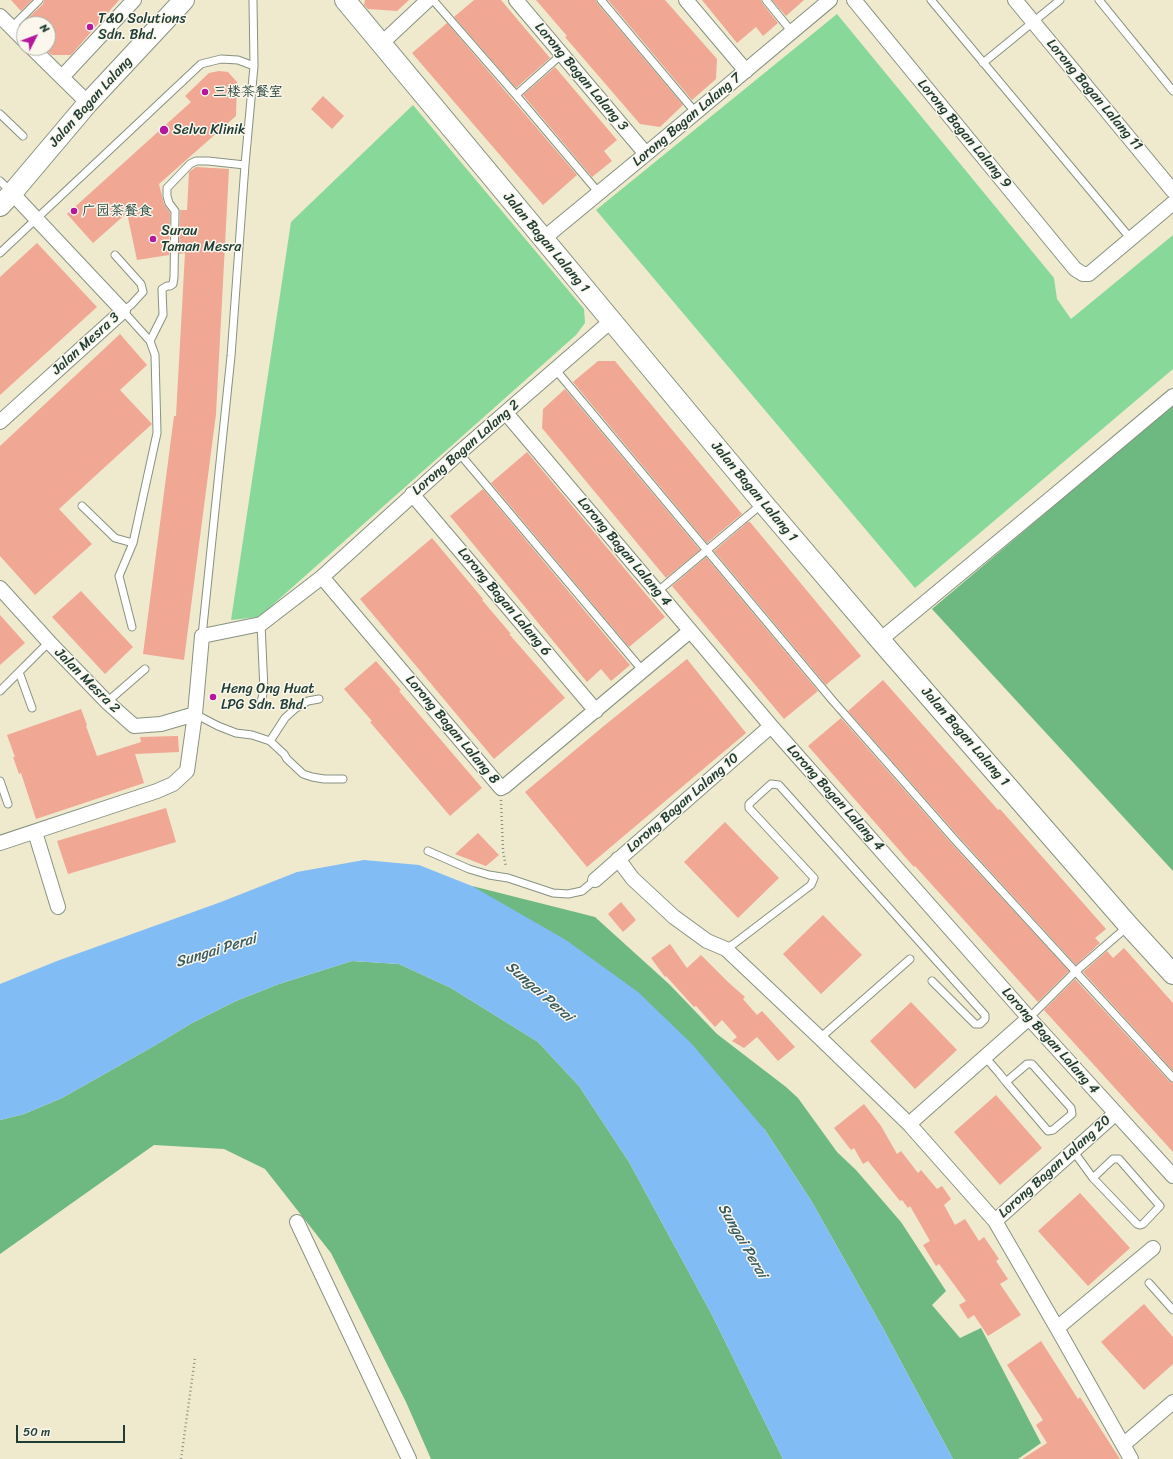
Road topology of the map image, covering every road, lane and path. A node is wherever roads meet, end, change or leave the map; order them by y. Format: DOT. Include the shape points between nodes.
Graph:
graph roads {
  1 [pos="39,0"];
  2 [pos="134,0"];
  3 [pos="184,0"];
  4 [pos="253,0"];
  5 [pos="345,0"];
  6 [pos="428,0"];
  7 [pos="433,0"];
  8 [pos="516,0"];
  9 [pos="601,0"];
  10 [pos="686,0"];
  11 [pos="766,0"];
  12 [pos="830,0"];
  13 [pos="854,0"];
  14 [pos="931,0"];
  15 [pos="1015,0"];
  16 [pos="1060,0"];
  17 [pos="1099,0"];
  18 [pos="0,16"];
  19 [pos="1032,21"];
  20 [pos="11,28"];
  21 [pos="792,32"];
  22 [pos="16,33"];
  23 [pos="382,43"];
  24 [pos="562,54"];
  25 [pos="40,56"];
  26 [pos="983,63"];
  27 [pos="254,66"];
  28 [pos="746,71"];
  29 [pos="62,77"];
  30 [pos="1173,91"];
  31 [pos="516,95"];
  32 [pos="88,103"];
  33 [pos="696,113"];
  34 [pos="0,114"];
  35 [pos="24,136"];
  36 [pos="646,154"];
  37 [pos="245,165"];
  38 [pos="1173,191"];
  39 [pos="4,193"];
  40 [pos="599,194"];
  41 [pos="1173,203"];
  42 [pos="37,220"];
  43 [pos="543,239"];
  44 [pos="1131,239"];
  45 [pos="0,253"];
  46 [pos="115,255"];
  47 [pos="123,311"];
  48 [pos="611,321"];
  49 [pos="150,340"];
  50 [pos="555,369"];
  51 [pos="1173,396"];
  52 [pos="506,413"];
  53 [pos="0,422"];
  54 [pos="458,453"];
  55 [pos="412,494"];
  56 [pos="763,503"];
  57 [pos="82,506"];
  58 [pos="133,543"];
  59 [pos="707,550"];
  60 [pos="322,577"];
  61 [pos="0,588"];
  62 [pos="657,592"];
  63 [pos="261,624"];
  64 [pos="132,627"];
  65 [pos="690,631"];
  66 [pos="202,636"];
  67 [pos="880,640"];
  68 [pos="49,642"];
  69 [pos="144,669"];
  70 [pos="643,671"];
  71 [pos="19,672"];
  72 [pos="0,691"];
  73 [pos="320,699"];
  74 [pos="107,702"];
  75 [pos="261,702"];
  76 [pos="32,708"];
  77 [pos="596,711"];
  78 [pos="195,714"];
  79 [pos="771,726"];
  80 [pos="270,741"];
  81 [pos="343,779"];
  82 [pos="0,781"];
  83 [pos="500,788"];
  84 [pos="8,804"];
  85 [pos="36,832"];
  86 [pos="0,843"];
  87 [pos="428,851"];
  88 [pos="618,860"];
  89 [pos="508,878"];
  90 [pos="596,880"];
  91 [pos="58,906"];
  92 [pos="1129,926"];
  93 [pos="726,949"];
  94 [pos="910,959"];
  95 [pos="1075,972"];
  96 [pos="1173,974"];
  97 [pos="932,981"];
  98 [pos="1029,1018"];
  99 [pos="820,1038"];
  100 [pos="985,1057"];
  101 [pos="1173,1078"];
  102 [pos="1006,1082"];
  103 [pos="1116,1113"];
  104 [pos="909,1124"];
  105 [pos="1074,1152"];
  106 [pos="1173,1176"];
  107 [pos="1093,1178"];
  108 [pos="995,1220"];
  109 [pos="297,1222"];
  110 [pos="1153,1248"];
  111 [pos="1149,1283"];
  112 [pos="1173,1310"];
  113 [pos="1057,1328"];
  114 [pos="196,1358"];
  115 [pos="1173,1402"];
  116 [pos="1123,1445"];
  117 [pos="181,1459"];
  118 [pos="409,1459"];
  119 [pos="1131,1459"];
  1 -- 20 [label="lane"];
  2 -- 29 [label="street"];
  3 -- 32 [label="main road, Jalan Bagan Lalang"];
  4 -- 27 [label="lane"];
  5 -- 23 [label="main road, Jalan Bagan Lalang 1"];
  6 -- 23 [label="street"];
  7 -- 31 [label="lane"];
  8 -- 24 [label="street, Lorong Bagan Lalang 3"];
  9 -- 33 [label="lane"];
  10 -- 28 [label="street"];
  11 -- 21 [label="lane"];
  12 -- 21 [label="street, Lorong Bagan Lalang 7"];
  13 -- 44 [label="street, Lorong Bagan Lalang 9" via="1075,268 1083,274 1089,274"];
  14 -- 26 [label="lane"];
  15 -- 19 [label="street, Lorong Bagan Lalang 11"];
  16 -- 19 [label="lane"];
  17 -- 30 [label="lane"];
  18 -- 20 [label="street"];
  19 -- 26 [label="lane"];
  19 -- 38 [label="street, Lorong Bagan Lalang 11"];
  20 -- 22 [label="street"];
  21 -- 28 [label="street, Lorong Bagan Lalang 7"];
  23 -- 43 [label="main road, Jalan Bagan Lalang 1"];
  24 -- 31 [label="lane"];
  24 -- 36 [label="street, Lorong Bagan Lalang 3"];
  25 -- 29 [label="street"];
  26 -- 44 [label="lane"];
  27 -- 37 [label="lane"];
  27 -- 42 [label="lane" via="238,60 221,59 201,64"];
  28 -- 33 [label="street, Lorong Bagan Lalang 7"];
  29 -- 32 [label="street"];
  31 -- 40 [label="lane"];
  32 -- 39 [label="main road, Jalan Bagan Lalang"];
  33 -- 36 [label="street, Lorong Bagan Lalang 7"];
  34 -- 35 [label="lane"];
  36 -- 40 [label="street, Lorong Bagan Lalang 7"];
  37 -- 49 [label="lane" via="196,161 167,188 169,203 175,211 174,277 170,286 162,289 162,315"];
  37 -- 66 [label="lane" via="231,356"];
  39 -- 42 [label="street, Jalan Mesra 3"];
  40 -- 43 [label="street, Lorong Bagan Lalang 7"];
  41 -- 44 [label="street"];
  42 -- 45 [label="lane"];
  42 -- 47 [label="street, Jalan Mesra 3"];
  43 -- 48 [label="main road, Jalan Bagan Lalang 1"];
  46 -- 47 [label="lane" via="141,284 143,292"];
  47 -- 49 [label="lane"];
  47 -- 53 [label="street, Jalan Mesra 3"];
  48 -- 50 [label="street, Lorong Bagan Lalang 2"];
  48 -- 56 [label="main road, Jalan Bagan Lalang 1"];
  49 -- 58 [label="lane" via="155,355 157,433"];
  50 -- 52 [label="street, Lorong Bagan Lalang 2"];
  50 -- 59 [label="lane"];
  51 -- 67 [label="street"];
  52 -- 54 [label="street, Lorong Bagan Lalang 2"];
  52 -- 62 [label="street, Lorong Bagan Lalang 4"];
  54 -- 55 [label="street, Lorong Bagan Lalang 2"];
  54 -- 70 [label="lane"];
  55 -- 60 [label="street, Lorong Bagan Lalang 2"];
  55 -- 77 [label="street, Lorong Bagan Lalang 6"];
  56 -- 59 [label="lane"];
  56 -- 67 [label="main road, Jalan Bagan Lalang 1"];
  57 -- 58 [label="lane" via="115,538"];
  58 -- 64 [label="lane" via="119,576"];
  59 -- 62 [label="lane"];
  59 -- 95 [label="lane" via="833,701"];
  60 -- 63 [label="street, Lorong Bagan Lalang 2"];
  60 -- 83 [label="street, Lorong Bagan Lalang 8"];
  61 -- 68 [label="street, Jalan Mesra 2"];
  62 -- 65 [label="street, Lorong Bagan Lalang 4"];
  63 -- 66 [label="street"];
  63 -- 75 [label="lane" via="264,690"];
  65 -- 70 [label="street, Lorong Bagan Lalang 8"];
  65 -- 79 [label="street, Lorong Bagan Lalang 4"];
  66 -- 78 [label="street"];
  67 -- 92 [label="main road, Jalan Bagan Lalang 1"];
  68 -- 71 [label="lane"];
  68 -- 74 [label="street, Jalan Mesra 2"];
  69 -- 74 [label="lane"];
  70 -- 77 [label="street, Lorong Bagan Lalang 8"];
  71 -- 72 [label="lane"];
  71 -- 76 [label="lane"];
  73 -- 80 [label="lane" via="308,701 296,708 285,718"];
  74 -- 78 [label="street, Jalan Mesra 2" via="134,726 161,724"];
  77 -- 83 [label="street, Lorong Bagan Lalang 8"];
  78 -- 80 [label="lane" via="218,726"];
  78 -- 85 [label="street" via="187,771 173,784"];
  79 -- 88 [label="street, Lorong Bagan Lalang 10"];
  79 -- 98 [label="street, Lorong Bagan Lalang 4"];
  80 -- 81 [label="lane" via="304,774 324,779"];
  82 -- 84 [label="lane"];
  83 -- 89 [label="path" via="503,851"];
  85 -- 86 [label="street"];
  85 -- 91 [label="street"];
  87 -- 89 [label="lane" via="469,869"];
  88 -- 90 [label="street, Lorong Bagan Lalang 10"];
  88 -- 93 [label="street" via="633,879 674,917 708,941"];
  89 -- 90 [label="lane" via="553,893 568,894 582,891"];
  92 -- 95 [label="lane"];
  92 -- 96 [label="main road, Jalan Bagan Lalang 1"];
  93 -- 97 [label="lane" via="736,944 811,885 814,878 749,808 749,804 771,784 779,785 985,1015 985,1019 980,1024 975,1024"];
  93 -- 99 [label="street"];
  94 -- 99 [label="lane"];
  95 -- 98 [label="lane"];
  95 -- 101 [label="lane"];
  98 -- 100 [label="street"];
  98 -- 103 [label="street, Lorong Bagan Lalang 4"];
  99 -- 104 [label="street"];
  100 -- 102 [label="lane"];
  100 -- 104 [label="street"];
  102 -- 102 [label="lane" via="1026,1064 1032,1064 1072,1108 1072,1114 1053,1130 1048,1131"];
  103 -- 105 [label="street, Lorong Bagan Lalang 20"];
  103 -- 106 [label="street, Lorong Bagan Lalang 4"];
  104 -- 108 [label="street"];
  105 -- 107 [label="lane"];
  105 -- 108 [label="street, Lorong Bagan Lalang 20"];
  107 -- 107 [label="lane" via="1113,1159 1119,1159 1160,1206 1140,1225"];
  108 -- 113 [label="street"];
  109 -- 118 [label="street"];
  110 -- 113 [label="street"];
  111 -- 112 [label="lane"];
  113 -- 116 [label="street"];
  114 -- 117 [label="path"];
  115 -- 116 [label="street"];
  116 -- 119 [label="street"];
}
